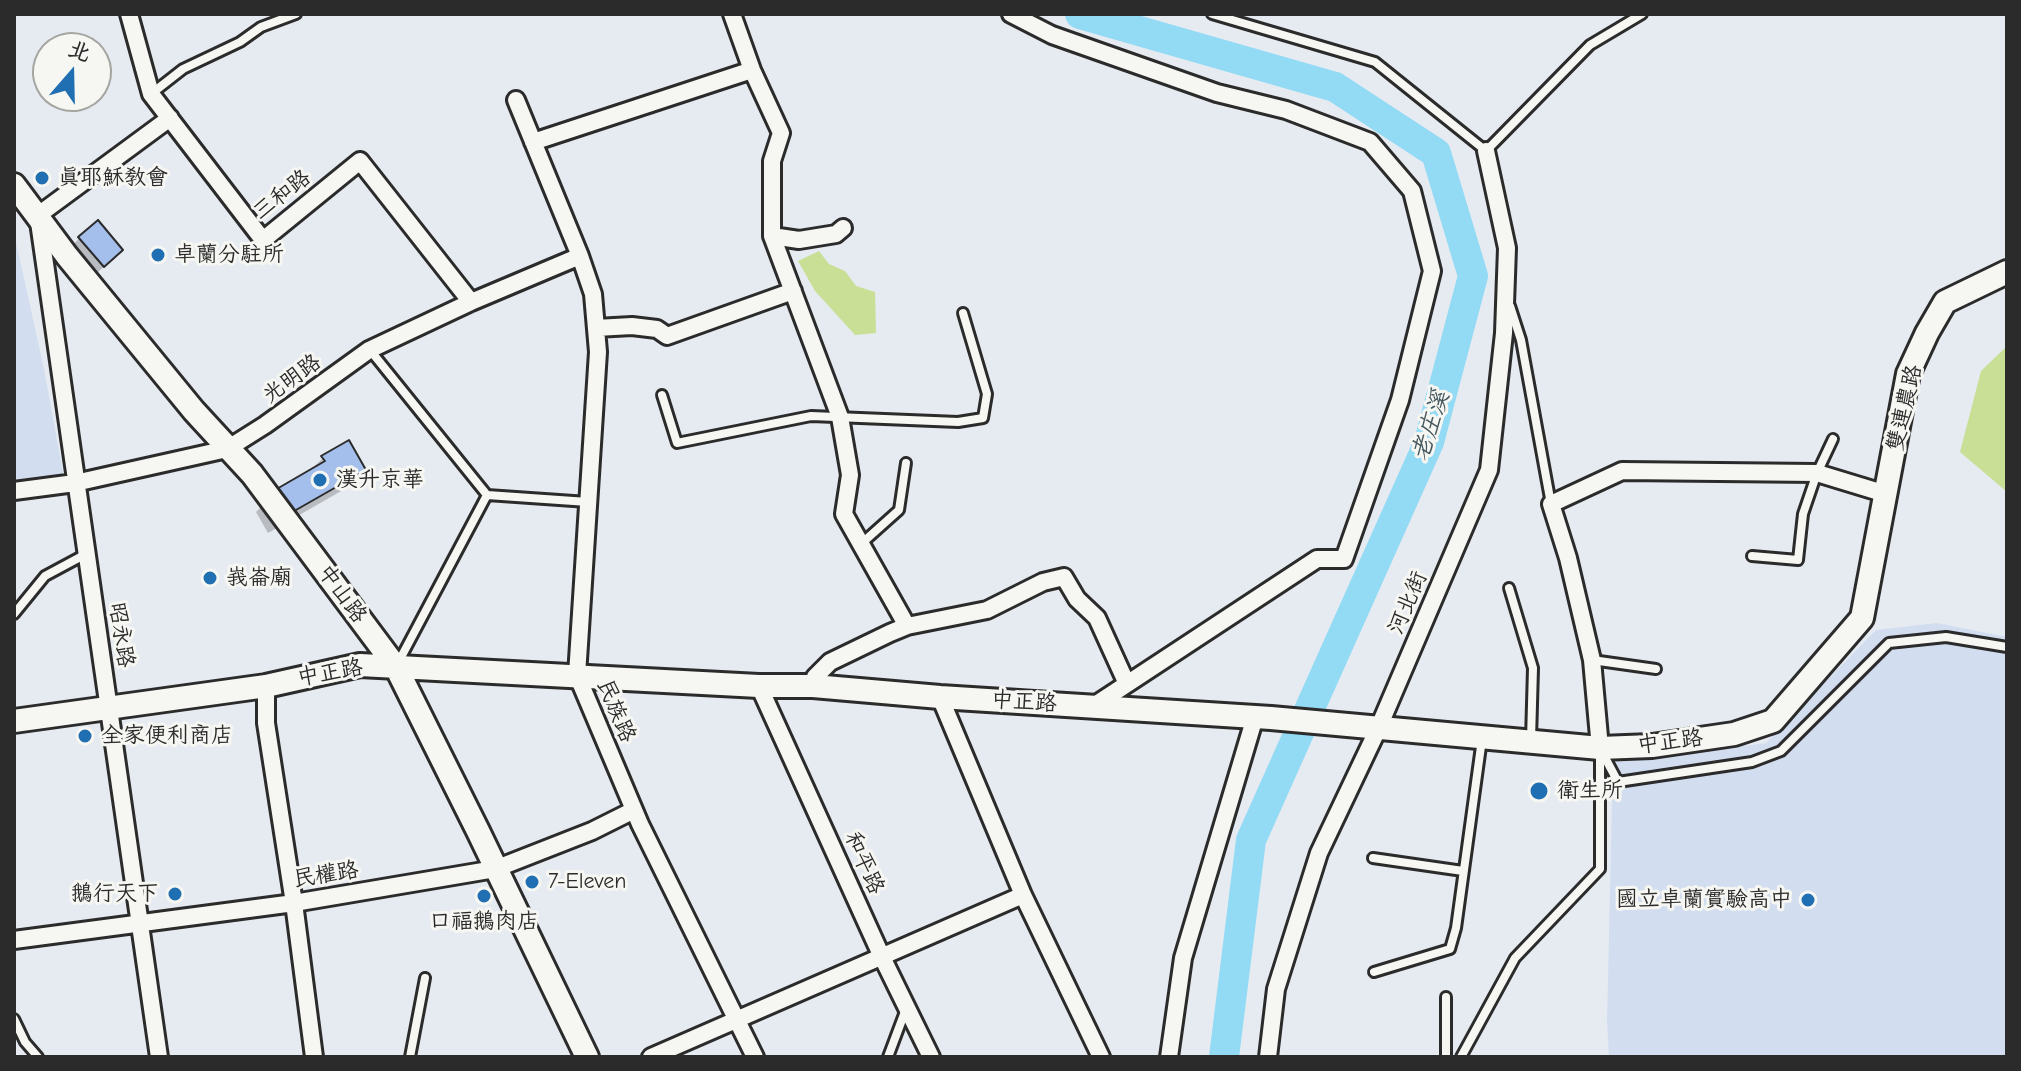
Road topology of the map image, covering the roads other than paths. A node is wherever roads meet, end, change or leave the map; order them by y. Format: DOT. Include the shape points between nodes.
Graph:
graph roads {
  1 [pos="129,14"];
  2 [pos="296,14"];
  3 [pos="732,14"];
  4 [pos="1011,14"];
  5 [pos="1212,14"];
  6 [pos="1642,14"];
  7 [pos="752,70"];
  8 [pos="151,94"];
  9 [pos="516,100"];
  10 [pos="170,118"];
  11 [pos="533,142"];
  12 [pos="1486,151"];
  13 [pos="14,185"];
  14 [pos="38,218"];
  15 [pos="843,228"];
  16 [pos="772,236"];
  17 [pos="580,256"];
  18 [pos="2007,272"];
  19 [pos="793,291"];
  20 [pos="1505,293"];
  21 [pos="471,302"];
  22 [pos="963,313"];
  23 [pos="596,328"];
  24 [pos="369,350"];
  25 [pos="662,395"];
  26 [pos="840,417"];
  27 [pos="1833,439"];
  28 [pos="227,449"];
  29 [pos="906,463"];
  30 [pos="1817,473"];
  31 [pos="75,483"];
  32 [pos="14,491"];
  33 [pos="1886,494"];
  34 [pos="487,495"];
  35 [pos="588,502"];
  36 [pos="1551,504"];
  37 [pos="861,544"];
  38 [pos="86,554"];
  39 [pos="1752,556"];
  40 [pos="1509,588"];
  41 [pos="14,614"];
  42 [pos="907,626"];
  43 [pos="2007,647"];
  44 [pos="1592,660"];
  45 [pos="396,667"];
  46 [pos="1656,669"];
  47 [pos="577,675"];
  48 [pos="1127,684"];
  49 [pos="266,686"];
  50 [pos="759,686"];
  51 [pos="813,686"];
  52 [pos="940,697"];
  53 [pos="110,707"];
  54 [pos="1092,707"];
  55 [pos="1263,717"];
  56 [pos="14,721"];
  57 [pos="1378,729"];
  58 [pos="1482,738"];
  59 [pos="1531,742"];
  60 [pos="1600,748"];
  61 [pos="634,810"];
  62 [pos="1373,858"];
  63 [pos="495,869"];
  64 [pos="1463,871"];
  65 [pos="1023,895"];
  66 [pos="294,903"];
  67 [pos="138,923"];
  68 [pos="14,940"];
  69 [pos="882,957"];
  70 [pos="1374,972"];
  71 [pos="425,978"];
  72 [pos="1446,997"];
  73 [pos="907,1008"];
  74 [pos="14,1019"];
  75 [pos="738,1019"];
  76 [pos="38,1057"];
  77 [pos="159,1057"];
  78 [pos="314,1057"];
  79 [pos="410,1057"];
  80 [pos="587,1057"];
  81 [pos="651,1057"];
  82 [pos="755,1057"];
  83 [pos="888,1057"];
  84 [pos="931,1057"];
  85 [pos="1101,1057"];
  86 [pos="1169,1057"];
  87 [pos="1268,1057"];
  88 [pos="1446,1057"];
  89 [pos="1461,1057"];
  1 -- 8 [label="street, 三和路"];
  2 -- 8 [label="lane" via="183,69"];
  3 -- 7 [label="street"];
  4 -- 48 [label="street" via="1052,35 1370,142 1412,191 1432,271 1400,400 1344,559 1317,559"];
  5 -- 12 [label="lane" via="1375,62"];
  6 -- 12 [label="lane" via="1590,45"];
  7 -- 11 [label="street"];
  7 -- 16 [label="street" via="781,133 772,161"];
  8 -- 10 [label="street, 三和路"];
  9 -- 11 [label="street, 民族路"];
  10 -- 14 [label="street"];
  10 -- 21 [label="street, 三和路" via="263,240 360,161"];
  11 -- 17 [label="street, 民族路"];
  12 -- 20 [label="street, 河北街" via="1507,248"];
  13 -- 14 [label="street, 中山路"];
  14 -- 28 [label="street, 中山路"];
  14 -- 31 [label="street, 昭永路"];
  15 -- 16 [label="street" via="799,240"];
  16 -- 19 [label="street"];
  17 -- 21 [label="street, 光明路"];
  17 -- 23 [label="street, 民族路" via="593,294"];
  18 -- 33 [label="street, 雙連農路" via="1945,302 1927,333 1908,374"];
  19 -- 23 [label="street" via="667,336 632,326"];
  19 -- 26 [label="street"];
  20 -- 36 [label="lane" via="1521,340"];
  20 -- 57 [label="street, 河北街" via="1489,470"];
  21 -- 24 [label="street, 光明路"];
  22 -- 26 [label="lane" via="987,394 983,418 958,422"];
  23 -- 35 [label="street, 民族路"];
  24 -- 28 [label="street, 光明路"];
  24 -- 34 [label="lane"];
  25 -- 26 [label="lane" via="677,443 811,416"];
  26 -- 37 [label="street" via="850,475 844,514"];
  27 -- 30 [label="lane"];
  28 -- 31 [label="street, 光明路"];
  28 -- 45 [label="street, 中山路" via="252,474"];
  29 -- 37 [label="lane" via="899,510"];
  30 -- 33 [label="street"];
  30 -- 36 [label="street" via="1622,471"];
  30 -- 39 [label="lane" via="1800,530 1798,560"];
  31 -- 32 [label="street, 光明路"];
  31 -- 38 [label="street, 昭永路"];
  33 -- 60 [label="street, 中正路" via="1862,618 1773,721 1734,734"];
  34 -- 35 [label="lane"];
  34 -- 45 [label="lane"];
  35 -- 47 [label="street, 民族路"];
  36 -- 44 [label="street"];
  37 -- 42 [label="street"];
  38 -- 41 [label="lane" via="45,576"];
  38 -- 53 [label="street, 昭永路"];
  40 -- 59 [label="lane" via="1533,668"];
  42 -- 48 [label="street" via="987,610 1064,577 1097,618"];
  42 -- 51 [label="street" via="830,662"];
  43 -- 60 [label="lane" via="1946,637 1889,643 1781,751 1752,762 1618,782"];
  44 -- 46 [label="lane"];
  44 -- 60 [label="street"];
  45 -- 47 [label="street, 中正路"];
  45 -- 49 [label="street, 中正路" via="360,665"];
  45 -- 63 [label="street, 中山路"];
  47 -- 50 [label="street, 中正路"];
  47 -- 61 [label="street, 民族路"];
  48 -- 54 [label="street"];
  49 -- 53 [label="street, 中正路"];
  49 -- 66 [label="street" via="266,723"];
  50 -- 51 [label="street, 中正路"];
  50 -- 69 [label="street, 和平路"];
  51 -- 52 [label="street, 中正路"];
  52 -- 54 [label="street, 中正路"];
  52 -- 65 [label="street"];
  53 -- 56 [label="street, 中正路"];
  53 -- 67 [label="street, 昭永路"];
  54 -- 55 [label="street, 中正路"];
  55 -- 57 [label="street, 中正路"];
  55 -- 86 [label="street" via="1183,958"];
  57 -- 58 [label="street, 中正路"];
  57 -- 87 [label="street, 河北街" via="1319,853 1276,989"];
  58 -- 59 [label="street, 中正路"];
  58 -- 64 [label="lane"];
  59 -- 60 [label="street, 中正路"];
  60 -- 89 [label="lane" via="1600,869 1515,958"];
  61 -- 63 [label="street, 民權路"];
  61 -- 75 [label="street, 民族路"];
  62 -- 64 [label="lane"];
  63 -- 66 [label="street, 民權路"];
  63 -- 80 [label="street, 中山路"];
  64 -- 70 [label="lane" via="1450,949"];
  65 -- 69 [label="street"];
  65 -- 85 [label="street"];
  66 -- 67 [label="street, 民權路"];
  66 -- 78 [label="street"];
  67 -- 68 [label="street, 民權路"];
  67 -- 77 [label="street, 昭永路"];
  69 -- 73 [label="street, 和平路"];
  69 -- 75 [label="street"];
  71 -- 79 [label="lane"];
  72 -- 88 [label="lane"];
  73 -- 83 [label="lane"];
  73 -- 84 [label="street, 和平路"];
  74 -- 76 [label="lane"];
  75 -- 81 [label="street"];
  75 -- 82 [label="street, 民族路"];
}
